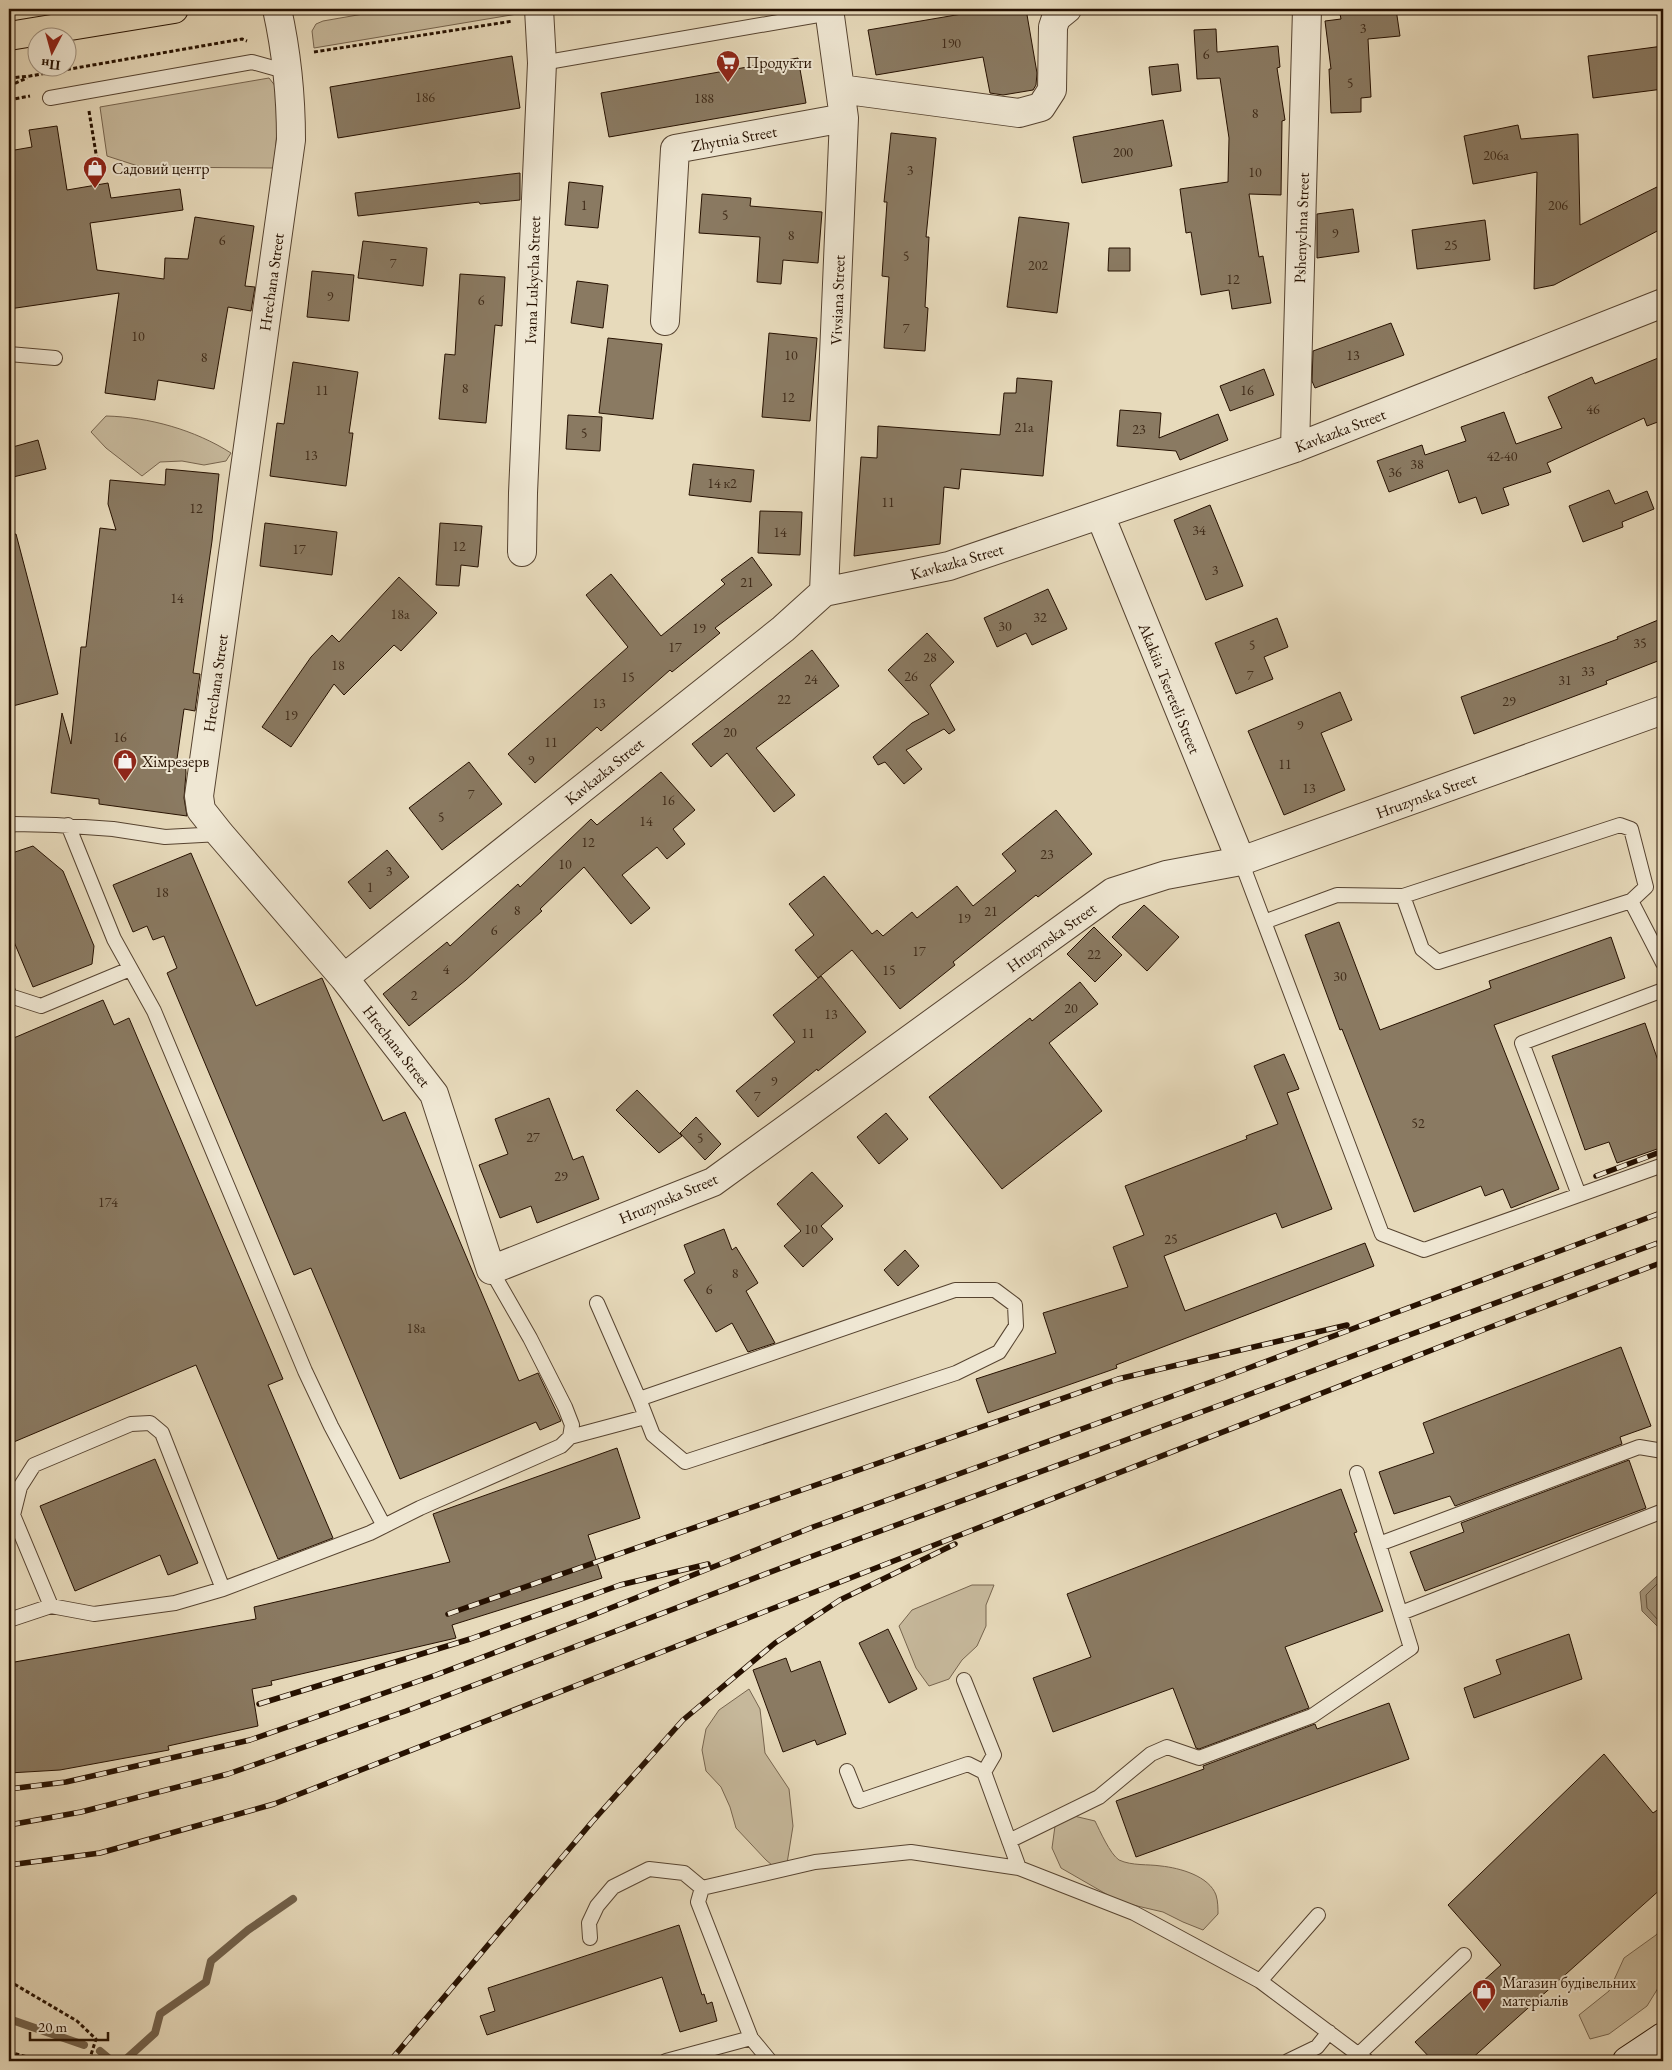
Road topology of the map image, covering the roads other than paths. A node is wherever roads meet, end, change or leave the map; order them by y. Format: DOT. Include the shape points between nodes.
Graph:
graph roads {
  1 [pos="174,9"];
  2 [pos="277,9"];
  3 [pos="1067,9"];
  4 [pos="1307,9"];
  5 [pos="830,11"];
  6 [pos="101,15"];
  7 [pos="529,15"];
  8 [pos="9,36"];
  9 [pos="542,63"];
  10 [pos="288,72"];
  11 [pos="840,89"];
  12 [pos="50,98"];
  13 [pos="844,118"];
  14 [pos="1663,303"];
  15 [pos="664,321"];
  16 [pos="9,354"];
  17 [pos="55,358"];
  18 [pos="1295,448"];
  19 [pos="1100,515"];
  20 [pos="522,552"];
  21 [pos="824,592"];
  22 [pos="1663,710"];
  23 [pos="11,821"];
  24 [pos="68,826"];
  25 [pos="220,834"];
  26 [pos="1241,861"];
  27 [pos="1403,896"];
  28 [pos="1631,901"];
  29 [pos="1264,922"];
  30 [pos="1663,963"];
  31 [pos="130,969"];
  32 [pos="344,978"];
  33 [pos="1663,990"];
  34 [pos="9,993"];
  35 [pos="1663,1165"];
  36 [pos="1579,1195"];
  37 [pos="491,1270"];
  38 [pos="597,1303"];
  39 [pos="640,1399"];
  40 [pos="646,1417"];
  41 [pos="570,1437"];
  42 [pos="1663,1451"];
  43 [pos="1357,1473"];
  44 [pos="1663,1511"];
  45 [pos="384,1526"];
  46 [pos="1379,1544"];
  47 [pos="224,1589"];
  48 [pos="51,1606"];
  49 [pos="1400,1613"];
  50 [pos="9,1620"];
  51 [pos="964,1680"];
  52 [pos="847,1771"];
  53 [pos="984,1772"];
  54 [pos="1009,1841"];
  55 [pos="1019,1868"];
  56 [pos="702,1888"];
  57 [pos="1318,1915"];
  58 [pos="590,1938"];
  59 [pos="1464,1955"];
  60 [pos="1260,1981"];
  61 [pos="1329,2032"];
  62 [pos="1663,2037"];
  63 [pos="751,2038"];
  64 [pos="1363,2058"];
  65 [pos="666,2061"];
  66 [pos="770,2061"];
  67 [pos="1288,2061"];
  68 [pos="1627,2061"];
  1 -- 6 [label="main road"];
  2 -- 10 [label="street, Hrechana Street"];
  3 -- 11 [label="street" via="1056,18 1053,26 1052,90 1041,107 1020,113"];
  4 -- 18 [label="street, Pshenychna Street"];
  5 -- 9 [label="lane"];
  5 -- 11 [label="street, Vivsiana Street"];
  6 -- 8 [label="main road"];
  7 -- 9 [label="street, Ivana Lukycha Street"];
  9 -- 20 [label="street, Ivana Lukycha Street"];
  10 -- 12 [label="lane" via="252,62"];
  10 -- 25 [label="street, Hrechana Street" via="291,140 199,796 201,810"];
  11 -- 13 [label="street, Vivsiana Street"];
  13 -- 15 [label="street, Zhytnia Street" via="675,149"];
  13 -- 21 [label="street, Vivsiana Street"];
  14 -- 18 [label="street, Kavkazka Street"];
  16 -- 17 [label="lane"];
  18 -- 19 [label="street, Kavkazka Street"];
  19 -- 21 [label="street, Kavkazka Street" via="949,566"];
  19 -- 26 [label="street, Akakiia Tsereteli Street"];
  21 -- 32 [label="street, Kavkazka Street" via="783,629"];
  22 -- 26 [label="street, Hruzynska Street"];
  23 -- 24 [label="lane"];
  24 -- 25 [label="lane" via="165,837"];
  24 -- 31 [label="lane" via="114,939"];
  25 -- 32 [label="street, Hrechana Street"];
  26 -- 29 [label="lane"];
  26 -- 37 [label="street, Hruzynska Street" via="1166,875 1113,892 713,1182"];
  27 -- 28 [label="lane" via="1422,949 1438,962"];
  27 -- 28 [label="lane" via="1620,825 1631,829 1646,887"];
  27 -- 29 [label="lane" via="1337,895"];
  28 -- 30 [label="lane"];
  29 -- 36 [label="lane" via="1382,1234 1424,1250"];
  31 -- 34 [label="lane" via="41,1006"];
  31 -- 45 [label="lane" via="154,1011 305,1371"];
  32 -- 37 [label="street, Hrechana Street" via="434,1094"];
  33 -- 36 [label="lane" via="1522,1044"];
  35 -- 36 [label="lane"];
  37 -- 41 [label="lane" via="565,1407 572,1425"];
  38 -- 39 [label="lane"];
  39 -- 40 [label="lane"];
  39 -- 40 [label="lane" via="955,1290 995,1290 1015,1305 1016,1326 999,1352 956,1373 685,1462 652,1435"];
  40 -- 41 [label="lane"];
  41 -- 45 [label="lane" via="562,1446"];
  42 -- 46 [label="lane" via="1639,1447"];
  43 -- 46 [label="lane"];
  44 -- 49 [label="lane"];
  45 -- 47 [label="lane"];
  46 -- 49 [label="lane"];
  47 -- 48 [label="lane" via="175,1603 94,1614"];
  47 -- 48 [label="lane" via="162,1433 150,1423 132,1424 34,1465 20,1487 13,1515"];
  48 -- 50 [label="lane"];
  49 -- 54 [label="lane" via="1411,1648 1312,1716 1199,1758 1167,1747 1150,1754 1098,1797"];
  51 -- 53 [label="lane" via="994,1755"];
  52 -- 53 [label="lane" via="860,1801 968,1764"];
  53 -- 54 [label="lane"];
  54 -- 55 [label="lane"];
  55 -- 56 [label="lane" via="911,1852 815,1862"];
  55 -- 60 [label="lane" via="1134,1913"];
  56 -- 58 [label="lane" via="684,1873 649,1869 613,1887 597,1906 589,1923"];
  56 -- 63 [label="lane" via="698,1902"];
  57 -- 60 [label="lane"];
  59 -- 64 [label="lane"];
  60 -- 61 [label="lane"];
  61 -- 64 [label="lane"];
  61 -- 67 [label="lane" via="1317,2046"];
  62 -- 68 [label="street"];
  63 -- 65 [label="lane"];
  63 -- 66 [label="lane"];
}
